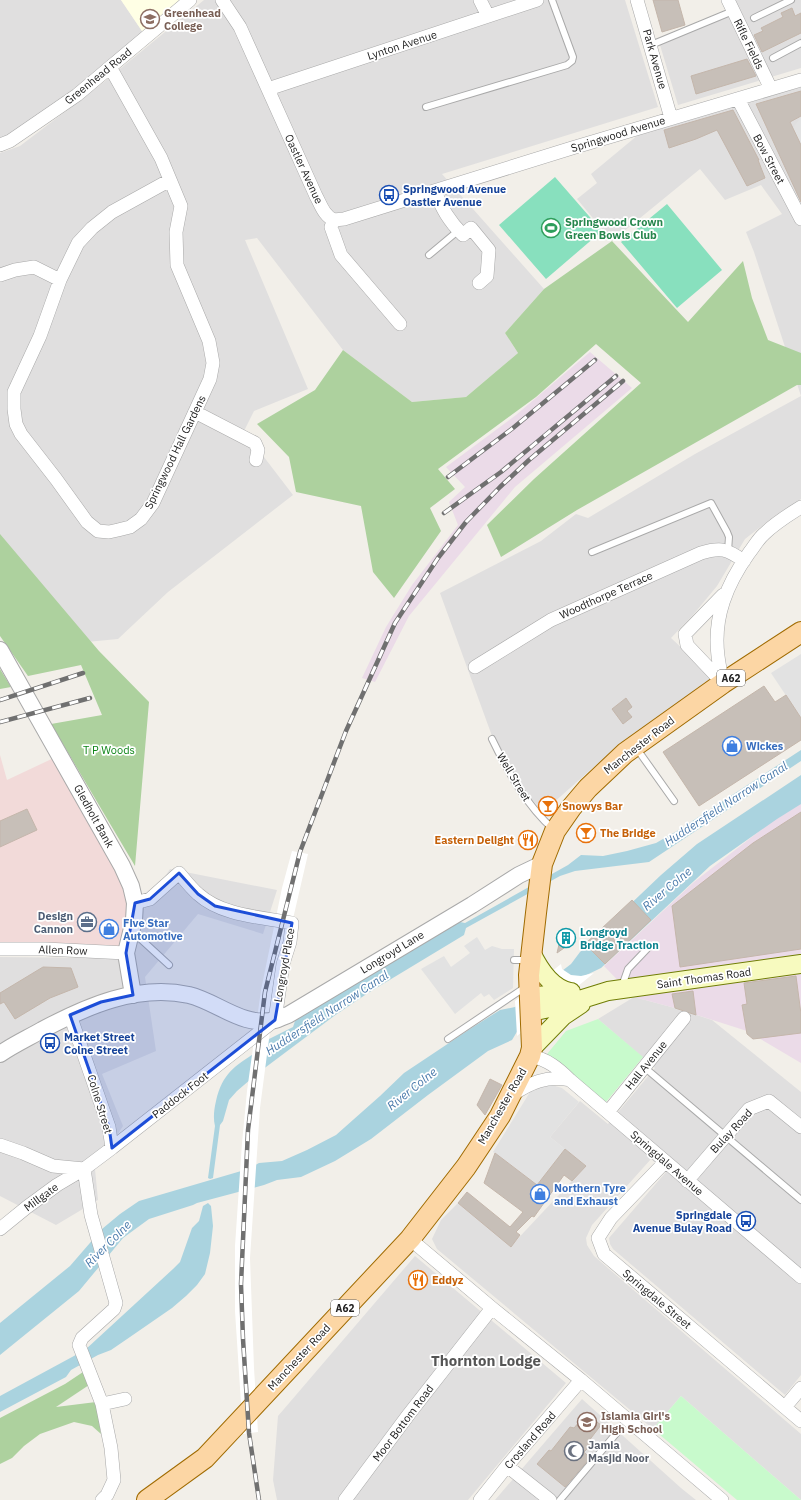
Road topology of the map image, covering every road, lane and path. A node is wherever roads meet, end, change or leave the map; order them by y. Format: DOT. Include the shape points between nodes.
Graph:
graph roads {
  1 [pos="190,0"];
  2 [pos="222,0"];
  3 [pos="480,0"];
  4 [pos="537,0"];
  5 [pos="552,0"];
  6 [pos="637,0"];
  7 [pos="791,0"];
  8 [pos="730,6"];
  9 [pos="488,16"];
  10 [pos="754,18"];
  11 [pos="801,43"];
  12 [pos="651,45"];
  13 [pos="772,58"];
  14 [pos="110,67"];
  15 [pos="801,80"];
  16 [pos="268,89"];
  17 [pos="771,89"];
  18 [pos="738,99"];
  19 [pos="426,107"];
  20 [pos="672,118"];
  21 [pos="0,145"];
  22 [pos="170,180"];
  23 [pos="435,191"];
  24 [pos="801,219"];
  25 [pos="334,220"];
  26 [pos="459,230"];
  27 [pos="429,255"];
  28 [pos="0,275"];
  29 [pos="60,280"];
  30 [pos="479,283"];
  31 [pos="400,324"];
  32 [pos="195,412"];
  33 [pos="256,460"];
  34 [pos="801,507"];
  35 [pos="728,551"];
  36 [pos="592,552"];
  37 [pos="744,561"];
  38 [pos="725,594"];
  39 [pos="801,632"];
  40 [pos="0,650"];
  41 [pos="475,667"];
  42 [pos="723,683"];
  43 [pos="492,739"];
  44 [pos="635,746"];
  45 [pos="674,800"];
  46 [pos="555,831"];
  47 [pos="541,868"];
  48 [pos="135,903"];
  49 [pos="131,930"];
  50 [pos="0,949"];
  51 [pos="647,949"];
  52 [pos="126,953"];
  53 [pos="801,964"];
  54 [pos="169,965"];
  55 [pos="570,992"];
  56 [pos="608,992"];
  57 [pos="133,995"];
  58 [pos="533,997"];
  59 [pos="70,1015"];
  60 [pos="684,1018"];
  61 [pos="275,1020"];
  62 [pos="448,1039"];
  63 [pos="531,1052"];
  64 [pos="0,1054"];
  65 [pos="644,1068"];
  66 [pos="570,1080"];
  67 [pos="510,1096"];
  68 [pos="608,1112"];
  69 [pos="801,1128"];
  70 [pos="726,1136"];
  71 [pos="0,1145"];
  72 [pos="112,1148"];
  73 [pos="665,1162"];
  74 [pos="84,1168"];
  75 [pos="687,1181"];
  76 [pos="801,1200"];
  77 [pos="0,1229"];
  78 [pos="410,1239"];
  79 [pos="801,1277"];
  80 [pos="492,1308"];
  81 [pos="581,1380"];
  82 [pos="801,1388"];
  83 [pos="125,1399"];
  84 [pos="102,1404"];
  85 [pos="784,1408"];
  86 [pos="801,1421"];
  87 [pos="620,1429"];
  88 [pos="508,1466"];
  89 [pos="102,1500"];
  90 [pos="147,1500"];
  91 [pos="345,1500"];
  92 [pos="480,1500"];
  93 [pos="550,1500"];
  94 [pos="560,1500"];
  95 [pos="722,1500"];
  1 -- 14 [label="street, Greenhead Road"];
  2 -- 16 [label="street, Oastler Avenue" via="240,27"];
  3 -- 9 [label="street"];
  4 -- 9 [label="street, Lynton Avenue"];
  5 -- 19 [label="lane" via="573,57 572,61 567,65"];
  6 -- 12 [label="street, Park Avenue"];
  7 -- 10 [label="lane"];
  8 -- 12 [label="lane"];
  8 -- 17 [label="street, Rifle Fields"];
  9 -- 16 [label="street, Lynton Avenue"];
  11 -- 13 [label="lane"];
  12 -- 20 [label="street, Park Avenue"];
  14 -- 21 [label="street, Greenhead Road" via="77,95 10,141"];
  14 -- 22 [label="street, Springwood Hall Gardens" via="161,158"];
  15 -- 17 [label="street, Springwood Avenue"];
  16 -- 25 [label="street, Oastler Avenue" via="316,196 325,213"];
  17 -- 18 [label="street, Springwood Avenue"];
  18 -- 20 [label="street, Springwood Avenue"];
  18 -- 24 [label="street, Bow Street"];
  20 -- 23 [label="street, Springwood Avenue"];
  22 -- 29 [label="street, Springwood Hall Gardens" via="112,212 92,228 78,244"];
  22 -- 32 [label="street, Springwood Hall Gardens" via="181,206 176,232 177,265 209,341 213,363 210,379"];
  23 -- 25 [label="street, Springwood Avenue"];
  23 -- 26 [label="street" via="441,208"];
  25 -- 31 [label="street" via="331,228 341,255"];
  26 -- 27 [label="lane"];
  26 -- 30 [label="street" via="463,235 470,228 489,250 487,276"];
  28 -- 29 [label="street" via="34,267"];
  29 -- 32 [label="street, Springwood Hall Gardens" via="40,336 14,392 14,409 16,424 21,434 87,522 98,531 109,532 130,526 141,519 153,503"];
  32 -- 33 [label="street" via="255,443 258,450"];
  34 -- 37 [label="street" via="763,535"];
  35 -- 36 [label="lane" via="729,537 711,503"];
  35 -- 37 [label="street"];
  35 -- 41 [label="street, Woodthorpe Terrace" via="712,549 701,553 583,605 537,628"];
  37 -- 38 [label="street"];
  38 -- 42 [label="street" via="720,611 717,641"];
  38 -- 42 [label="street" via="685,634 687,645"];
  39 -- 42 [label="main road, Manchester Road / A62"];
  40 -- 48 [label="street, Gledholt Bank" via="122,866"];
  42 -- 44 [label="main road, Manchester Road / A62"];
  43 -- 46 [label="lane, Well Street" via="525,799"];
  44 -- 45 [label="lane"];
  44 -- 46 [label="main road, Manchester Road / A62" via="588,788"];
  46 -- 47 [label="main road, Manchester Road / A62"];
  47 -- 58 [label="main road, Manchester Road / A62" via="525,958"];
  47 -- 61 [label="street, Longroyd Lane" via="519,875"];
  48 -- 49 [label="street, Gledholt Bank"];
  48 -- 61 [label="street, Longroyd Place" via="150,899 179,873 198,894 215,906 292,923"];
  49 -- 52 [label="street, Gledholt Bank"];
  49 -- 54 [label="lane"];
  50 -- 52 [label="street, Allen Row"];
  51 -- 56 [label="lane"];
  52 -- 57 [label="street, Gledholt Bank"];
  53 -- 56 [label="main road, Saint Thomas Road"];
  55 -- 56 [label="main road, Saint Thomas Road" via="596,989"];
  55 -- 58 [label="main road, Saint Thomas Road"];
  55 -- 58 [label="main road" via="562,990"];
  56 -- 58 [label="main road, Saint Thomas Road" via="553,1007"];
  56 -- 63 [label="main road" via="563,1016"];
  57 -- 59 [label="street, Longroyd Lane" via="101,1002"];
  57 -- 61 [label="street, Longroyd Lane" via="166,992 190,995 238,1017 257,1022"];
  58 -- 62 [label="lane" via="517,991"];
  58 -- 63 [label="main road, Manchester Road / A62"];
  59 -- 64 [label="street, Longroyd Lane"];
  59 -- 72 [label="street, Colne Street" via="108,1127"];
  60 -- 65 [label="street, Hall Avenue"];
  61 -- 72 [label="street, Paddock Foot"];
  63 -- 66 [label="street, Springdale Avenue" via="560,1070"];
  63 -- 67 [label="main road, Manchester Road / A62"];
  65 -- 68 [label="street, Hall Avenue"];
  65 -- 70 [label="lane"];
  66 -- 67 [label="street" via="558,1077 543,1080 529,1084"];
  66 -- 68 [label="street, Springdale Avenue"];
  67 -- 78 [label="main road, Manchester Road / A62" via="466,1167"];
  68 -- 73 [label="street, Springdale Avenue"];
  69 -- 70 [label="street, Bulay Road" via="769,1101 749,1109"];
  70 -- 75 [label="street, Bulay Road"];
  70 -- 76 [label="lane"];
  71 -- 74 [label="street" via="53,1166"];
  72 -- 74 [label="street, Paddock Foot"];
  73 -- 75 [label="street, Springdale Avenue"];
  73 -- 85 [label="street, Springdale Street" via="611,1218 598,1238 604,1254"];
  74 -- 77 [label="street, Millgate" via="51,1189"];
  74 -- 84 [label="street" via="94,1225 116,1300 116,1306 79,1343"];
  75 -- 79 [label="street, Springdale Avenue"];
  78 -- 80 [label="street"];
  78 -- 90 [label="main road, Manchester Road / A62" via="205,1458"];
  80 -- 81 [label="street"];
  80 -- 91 [label="street, Moor Bottom Road"];
  81 -- 88 [label="street, Crosland Road"];
  81 -- 95 [label="street"];
  82 -- 85 [label="street"];
  83 -- 84 [label="street"];
  84 -- 89 [label="street" via="111,1448 114,1480"];
  85 -- 86 [label="street, Springdale Street"];
  87 -- 94 [label="lane"];
  88 -- 92 [label="street, Crosland Road"];
  88 -- 93 [label="street"];
}
